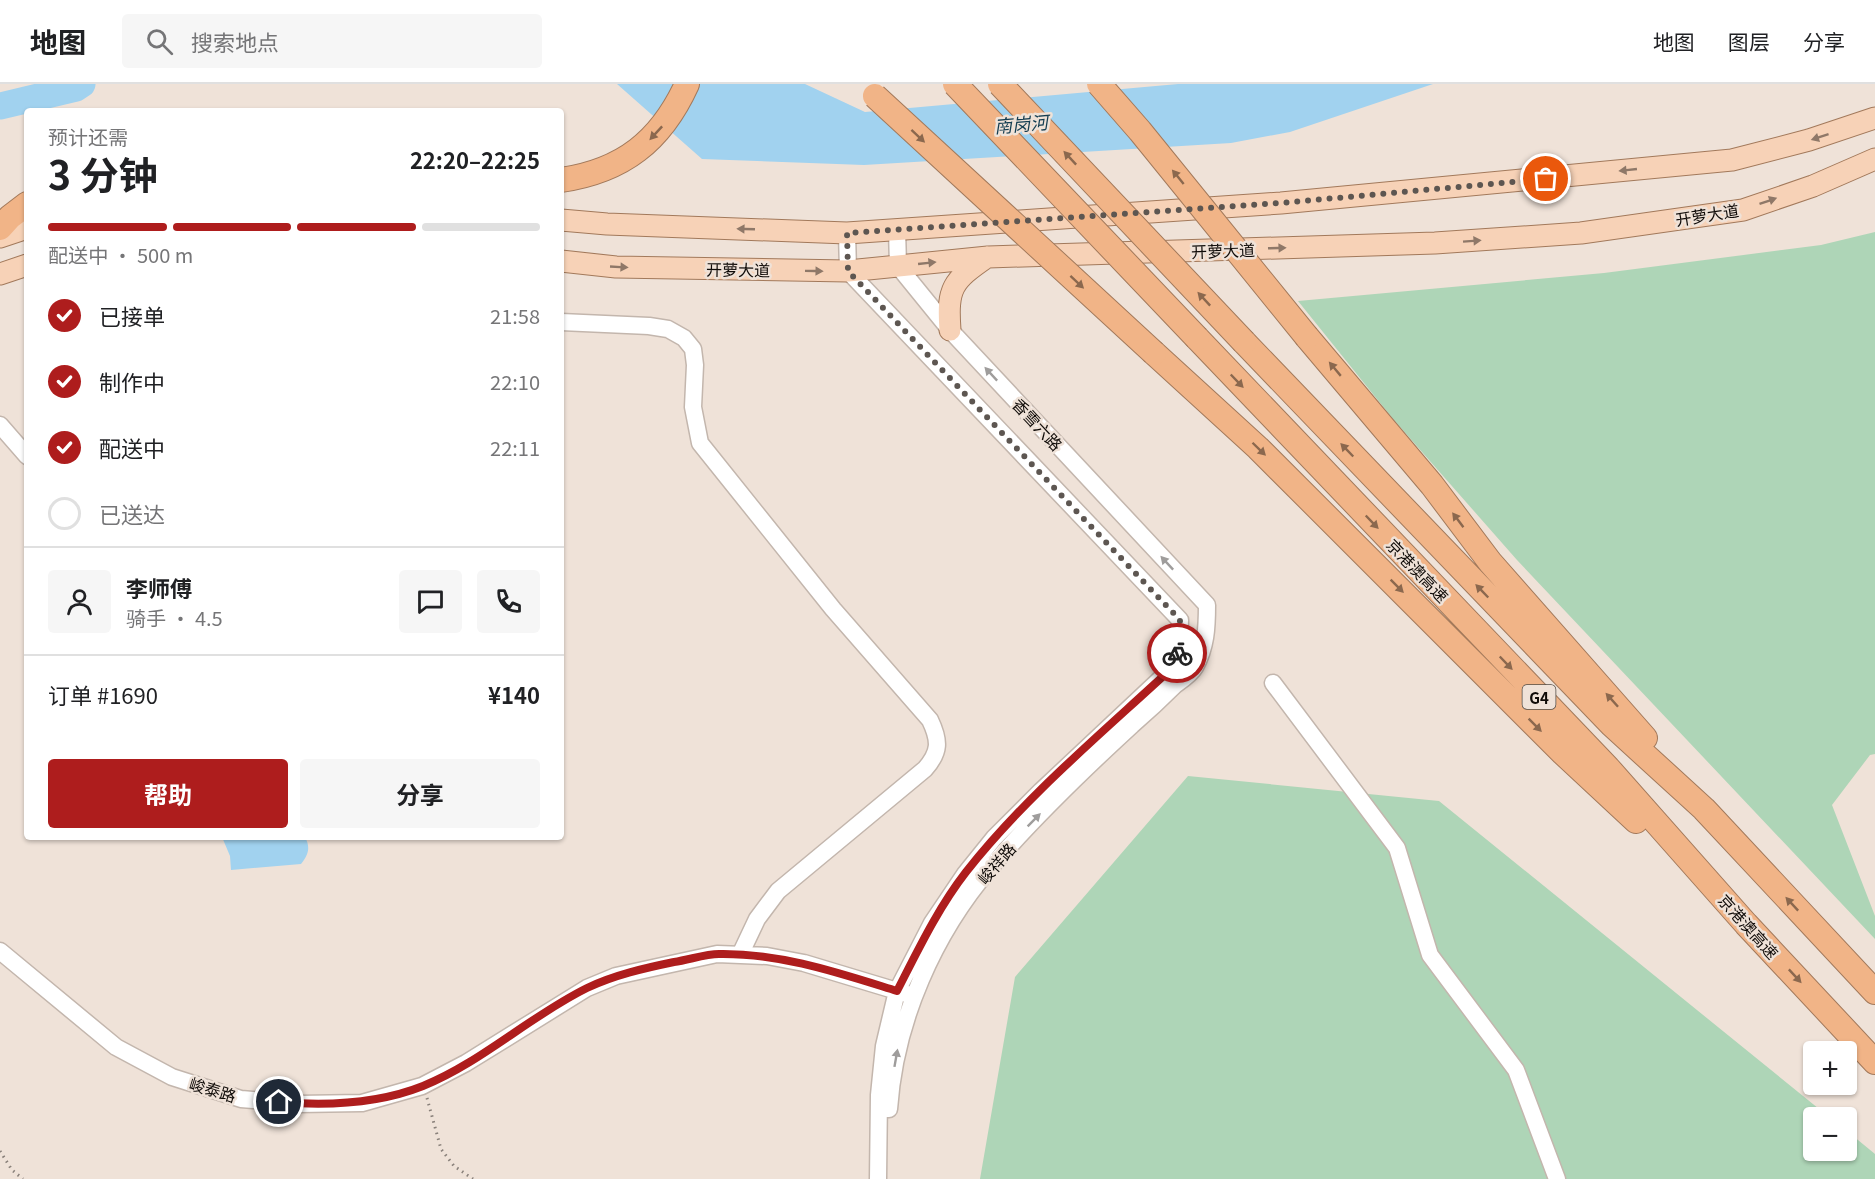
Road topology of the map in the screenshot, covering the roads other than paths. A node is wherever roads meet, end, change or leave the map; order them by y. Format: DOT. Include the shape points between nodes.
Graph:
graph roads {
  1 [pos="687,84"];
  2 [pos="955,84"];
  3 [pos="1000,84"];
  4 [pos="1099,84"];
  5 [pos="870,90"];
  6 [pos="1875,118"];
  7 [pos="1875,159"];
  8 [pos="564,180"];
  9 [pos="24,206"];
  10 [pos="564,220"];
  11 [pos="0,228"];
  12 [pos="24,229"];
  13 [pos="897,230"];
  14 [pos="847,233"];
  15 [pos="0,237"];
  16 [pos="987,257"];
  17 [pos="564,261"];
  18 [pos="898,266"];
  19 [pos="848,271"];
  20 [pos="564,322"];
  21 [pos="950,330"];
  22 [pos="0,425"];
  23 [pos="24,453"];
  24 [pos="1207,605"];
  25 [pos="1180,620"];
  26 [pos="1273,683"];
  27 [pos="1704,809"];
  28 [pos="1746,924"];
  29 [pos="0,951"];
  30 [pos="740,955"];
  31 [pos="897,991"];
  32 [pos="1875,993"];
  33 [pos="914,997"];
  34 [pos="1875,1062"];
  35 [pos="878,1179"];
  36 [pos="888,1179"];
  37 [pos="1557,1179"];
  1 -- 8 [label="highway, one-way" via="675,108 639,150 590,176"];
  2 -- 28 [label="highway, 京港澳高速 / G4, one-way, bridge" via="1608,768"];
  27 -- 3 [label="highway, 京港澳高速 / G4, one-way, bridge" via="1612,725"];
  27 -- 4 [label="highway, one-way, bridge" via="1490,562 1432,484"];
  5 -- 28 [label="highway, one-way, bridge" via="1258,448 1563,753"];
  6 -- 13 [label="main road, one-way" via="1732,160 1281,203"];
  16 -- 7 [label="main road, 开萝大道, one-way" via="1435,243 1581,233 1743,210"];
  9 -- 11 [label="highway"];
  14 -- 10 [label="main road, one-way"];
  12 -- 15 [label="main road"];
  13 -- 14 [label="main road"];
  13 -- 18 [label="street"];
  14 -- 19 [label="street"];
  18 -- 16 [label="main road, 开萝大道, one-way"];
  16 -- 21 [label="main road" via="956,283 948,308"];
  17 -- 19 [label="main road, 开萝大道, one-way" via="616,267"];
  18 -- 19 [label="main road, 开萝大道"];
  18 -- 21 [label="street, 香雪六路"];
  19 -- 25 [label="street, 香雪六路"];
  20 -- 30 [label="street" via="650,326 668,329 684,338 693,349 693,407 700,443 833,609 930,720 935,731 938,744 925,769 778,891 757,919"];
  24 -- 21 [label="street, 香雪六路, one-way"];
  22 -- 23 [label="street"];
  33 -- 24 [label="street, 峻祥路, one-way" via="958,909 990,868 1087,768 1194,668 1206,639"];
  25 -- 31 [label="street, 峻祥路" via="1179,647 1171,669 994,838 964,874 932,923"];
  26 -- 37 [label="street" via="1397,848 1430,955 1516,1070"];
  32 -- 27 [label="highway, 京港澳高速 / G4, one-way"];
  28 -- 34 [label="highway, 京港澳高速 / G4, one-way"];
  29 -- 30 [label="street, 峻泰路" via="116,1047 172,1077 241,1099 298,1104 362,1102 422,1086 587,988 616,976 717,954"];
  30 -- 31 [label="street, 峻泰路" via="804,963"];
  31 -- 33 [label="street, 峻泰路"];
  31 -- 35 [label="street, 峻祥路" via="884,1046"];
  36 -- 33 [label="street, 峻祥路, one-way" via="890,1093 898,1047"];
}
